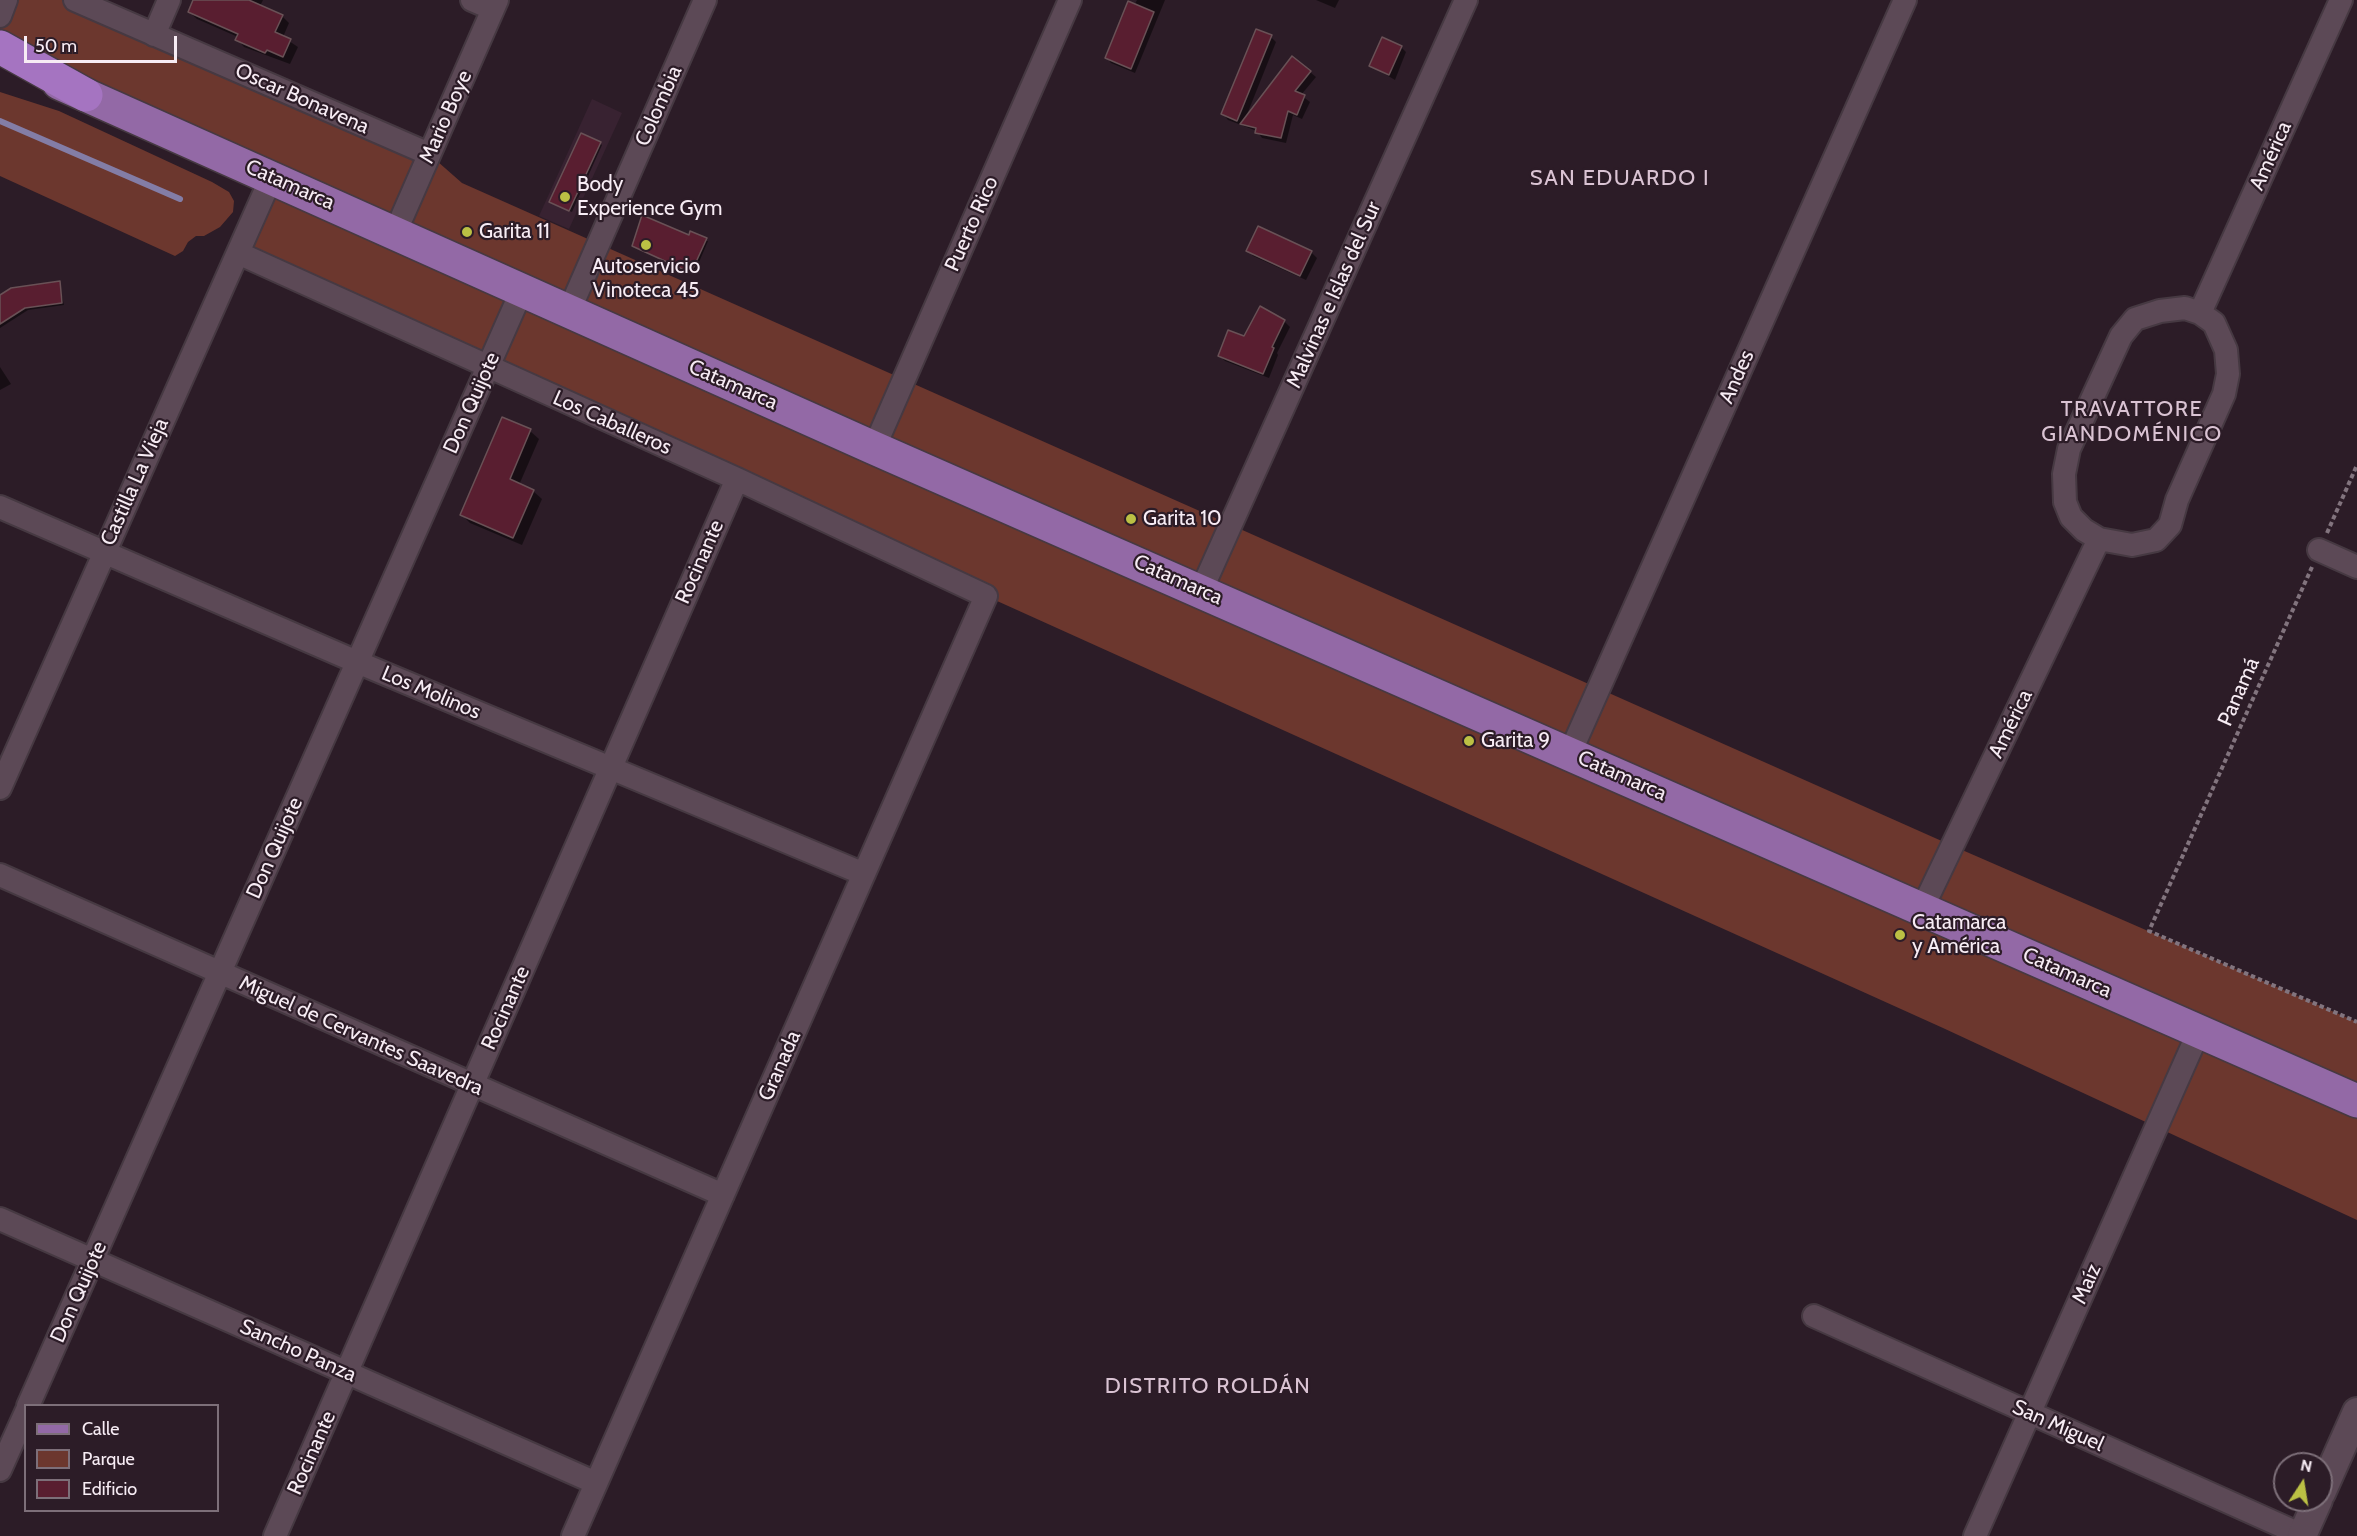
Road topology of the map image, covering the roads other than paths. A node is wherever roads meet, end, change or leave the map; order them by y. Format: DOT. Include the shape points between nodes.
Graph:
graph roads {
  1 [pos="6,0"];
  2 [pos="75,0"];
  3 [pos="169,0"];
  4 [pos="472,0"];
  5 [pos="705,0"];
  6 [pos="1070,0"];
  7 [pos="1466,0"];
  8 [pos="1905,0"];
  9 [pos="2341,0"];
  10 [pos="495,5"];
  11 [pos="0,16"];
  12 [pos="154,35"];
  13 [pos="0,47"];
  14 [pos="0,56"];
  15 [pos="0,74"];
  16 [pos="86,95"];
  17 [pos="429,154"];
  18 [pos="272,176"];
  19 [pos="395,233"];
  20 [pos="238,252"];
  21 [pos="522,290"];
  22 [pos="569,311"];
  23 [pos="2200,313"];
  24 [pos="488,366"];
  25 [pos="874,448"];
  26 [pos="737,479"];
  27 [pos="0,507"];
  28 [pos="2099,539"];
  29 [pos="2319,550"];
  30 [pos="104,551"];
  31 [pos="2357,567"];
  32 [pos="1201,591"];
  33 [pos="986,596"];
  34 [pos="357,662"];
  35 [pos="1570,753"];
  36 [pos="610,768"];
  37 [pos="0,788"];
  38 [pos="864,874"];
  39 [pos="0,875"];
  40 [pos="1922,909"];
  41 [pos="220,973"];
  42 [pos="2199,1031"];
  43 [pos="472,1085"];
  44 [pos="2357,1101"];
  45 [pos="723,1195"];
  46 [pos="0,1219"];
  47 [pos="93,1260"];
  48 [pos="1814,1316"];
  49 [pos="347,1372"];
  50 [pos="29,1404"];
  51 [pos="2357,1412"];
  52 [pos="2030,1413"];
  53 [pos="24,1416"];
  54 [pos="2333,1466"];
  55 [pos="0,1470"];
  56 [pos="596,1483"];
  57 [pos="2313,1512"];
  58 [pos="275,1536"];
  59 [pos="573,1536"];
  60 [pos="1975,1536"];
  61 [pos="2302,1536"];
  1 -- 11 [label="street"];
  2 -- 12 [label="street, Oscar Bonavena"];
  3 -- 12 [label="street"];
  4 -- 10 [label="street"];
  5 -- 22 [label="street, Colombia"];
  6 -- 25 [label="street, Puerto Rico"];
  7 -- 32 [label="street, Malvinas e Islas del Sur"];
  8 -- 35 [label="street, Andes"];
  9 -- 23 [label="street, América"];
  10 -- 17 [label="street, Mario Boye"];
  12 -- 17 [label="street, Oscar Bonavena"];
  13 -- 16 [label="highway"];
  14 -- 16 [label="main road, Catamarca"];
  15 -- 16 [label="highway"];
  16 -- 18 [label="main road, Catamarca"];
  17 -- 19 [label="street, Mario Boye"];
  18 -- 19 [label="main road, Catamarca"];
  18 -- 20 [label="street, Castilla La Vieja"];
  19 -- 21 [label="main road, Catamarca"];
  20 -- 24 [label="street, Los Caballeros"];
  20 -- 30 [label="street, Castilla La Vieja"];
  21 -- 22 [label="main road, Catamarca"];
  21 -- 24 [label="street, Don Quijote"];
  22 -- 25 [label="main road, Catamarca"];
  23 -- 28 [label="street" via="2214,323 2226,351 2228,374 2224,394 2177,500 2170,525 2156,540 2132,546"];
  23 -- 28 [label="street" via="2185,308 2135,319 2121,336 2069,449 2064,474 2065,502 2071,517"];
  24 -- 26 [label="street, Los Caballeros"];
  24 -- 34 [label="street, Don Quijote"];
  25 -- 32 [label="main road, Catamarca"];
  26 -- 33 [label="street, Los Caballeros"];
  26 -- 36 [label="street, Rocinante"];
  27 -- 30 [label="street, Los Molinos"];
  28 -- 40 [label="street, América"];
  29 -- 31 [label="street"];
  30 -- 34 [label="street, Los Molinos"];
  30 -- 37 [label="street, Castilla La Vieja"];
  32 -- 35 [label="main road, Catamarca"];
  33 -- 38 [label="street, Granada"];
  34 -- 36 [label="street, Los Molinos"];
  34 -- 41 [label="street, Don Quijote"];
  35 -- 40 [label="main road, Catamarca"];
  36 -- 38 [label="street, Los Molinos"];
  36 -- 43 [label="street, Rocinante"];
  38 -- 45 [label="street, Granada"];
  39 -- 41 [label="street, Miguel de Cervantes Saavedra"];
  40 -- 42 [label="main road, Catamarca"];
  41 -- 43 [label="street, Miguel de Cervantes Saavedra"];
  41 -- 47 [label="street, Don Quijote"];
  42 -- 44 [label="main road, Catamarca"];
  42 -- 52 [label="street, Maíz"];
  43 -- 45 [label="street, Miguel de Cervantes Saavedra"];
  43 -- 49 [label="street, Rocinante"];
  45 -- 56 [label="street, Granada"];
  46 -- 47 [label="street, Sancho Panza"];
  47 -- 49 [label="street, Sancho Panza"];
  47 -- 50 [label="street, Don Quijote"];
  48 -- 52 [label="street, San Miguel"];
  49 -- 56 [label="street, Sancho Panza"];
  49 -- 58 [label="street, Rocinante"];
  51 -- 54 [label="street"];
  52 -- 60 [label="street, Maíz"];
  52 -- 61 [label="street, San Miguel"];
  53 -- 55 [label="street"];
  56 -- 59 [label="street, Granada"];
  57 -- 61 [label="street"];
}
